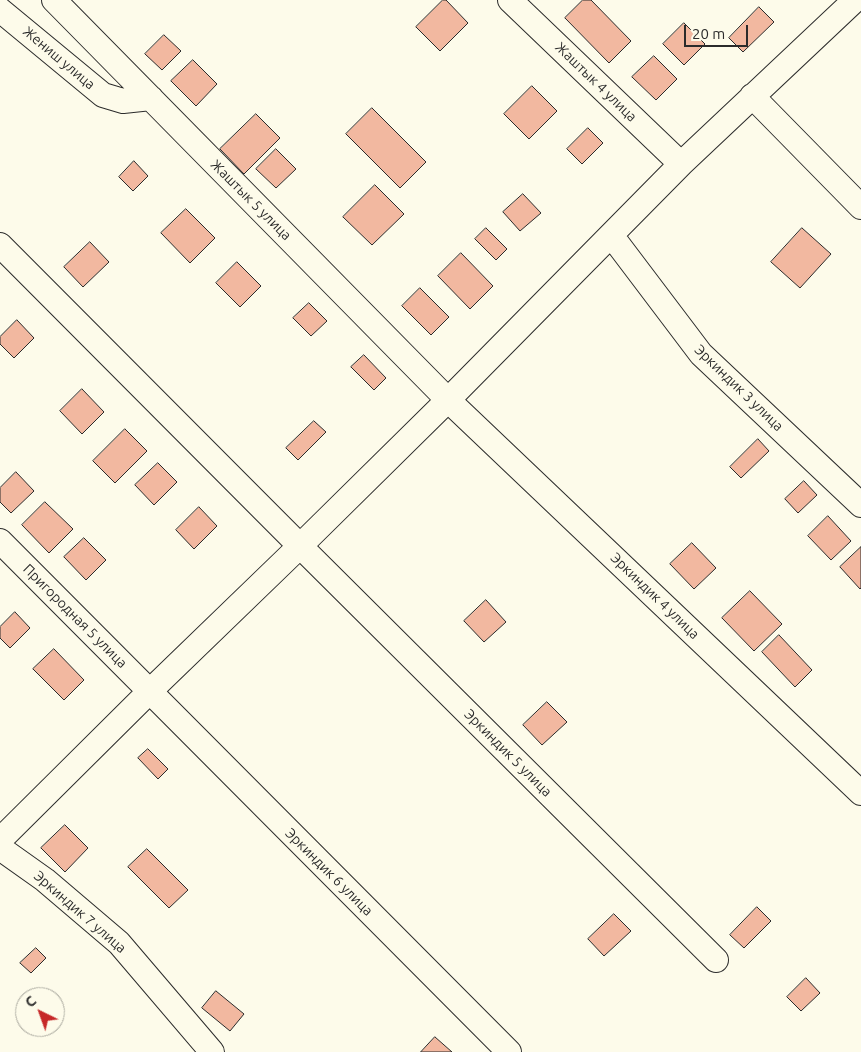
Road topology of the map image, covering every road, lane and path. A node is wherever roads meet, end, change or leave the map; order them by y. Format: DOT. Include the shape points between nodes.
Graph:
graph roads {
  1 [pos="54,0"];
  2 [pos="510,0"];
  3 [pos="855,0"];
  4 [pos="0,10"];
  5 [pos="752,96"];
  6 [pos="151,98"];
  7 [pos="681,164"];
  8 [pos="861,206"];
  9 [pos="611,235"];
  10 [pos="0,245"];
  11 [pos="448,400"];
  12 [pos="861,505"];
  13 [pos="0,541"];
  14 [pos="300,546"];
  15 [pos="150,691"];
  16 [pos="861,792"];
  17 [pos="0,840"];
  18 [pos="0,848"];
  19 [pos="716,960"];
  20 [pos="212,1052"];
  21 [pos="509,1052"];
  1 -- 6 [label="street, Жаштык 5 улица"];
  2 -- 7 [label="street, Жаштык 4 улица"];
  3 -- 5 [label="street"];
  4 -- 6 [label="street, Жениш улица" via="103,96 123,101"];
  5 -- 7 [label="street"];
  5 -- 8 [label="street"];
  6 -- 11 [label="street, Жаштык 5 улица"];
  7 -- 9 [label="street"];
  9 -- 11 [label="street"];
  9 -- 12 [label="street, Эркиндик 3 улица" via="701,354"];
  10 -- 14 [label="street, Эркиндик 5 улица"];
  11 -- 14 [label="street"];
  11 -- 16 [label="street, Эркиндик 4 улица"];
  13 -- 15 [label="street, Пригородная 5 улица"];
  14 -- 15 [label="street"];
  14 -- 19 [label="street, Эркиндик 5 улица"];
  15 -- 17 [label="street"];
  15 -- 21 [label="street, Эркиндик 6 улица"];
  18 -- 20 [label="street, Эркиндик 7 улица" via="45,880 119,944"];
}
